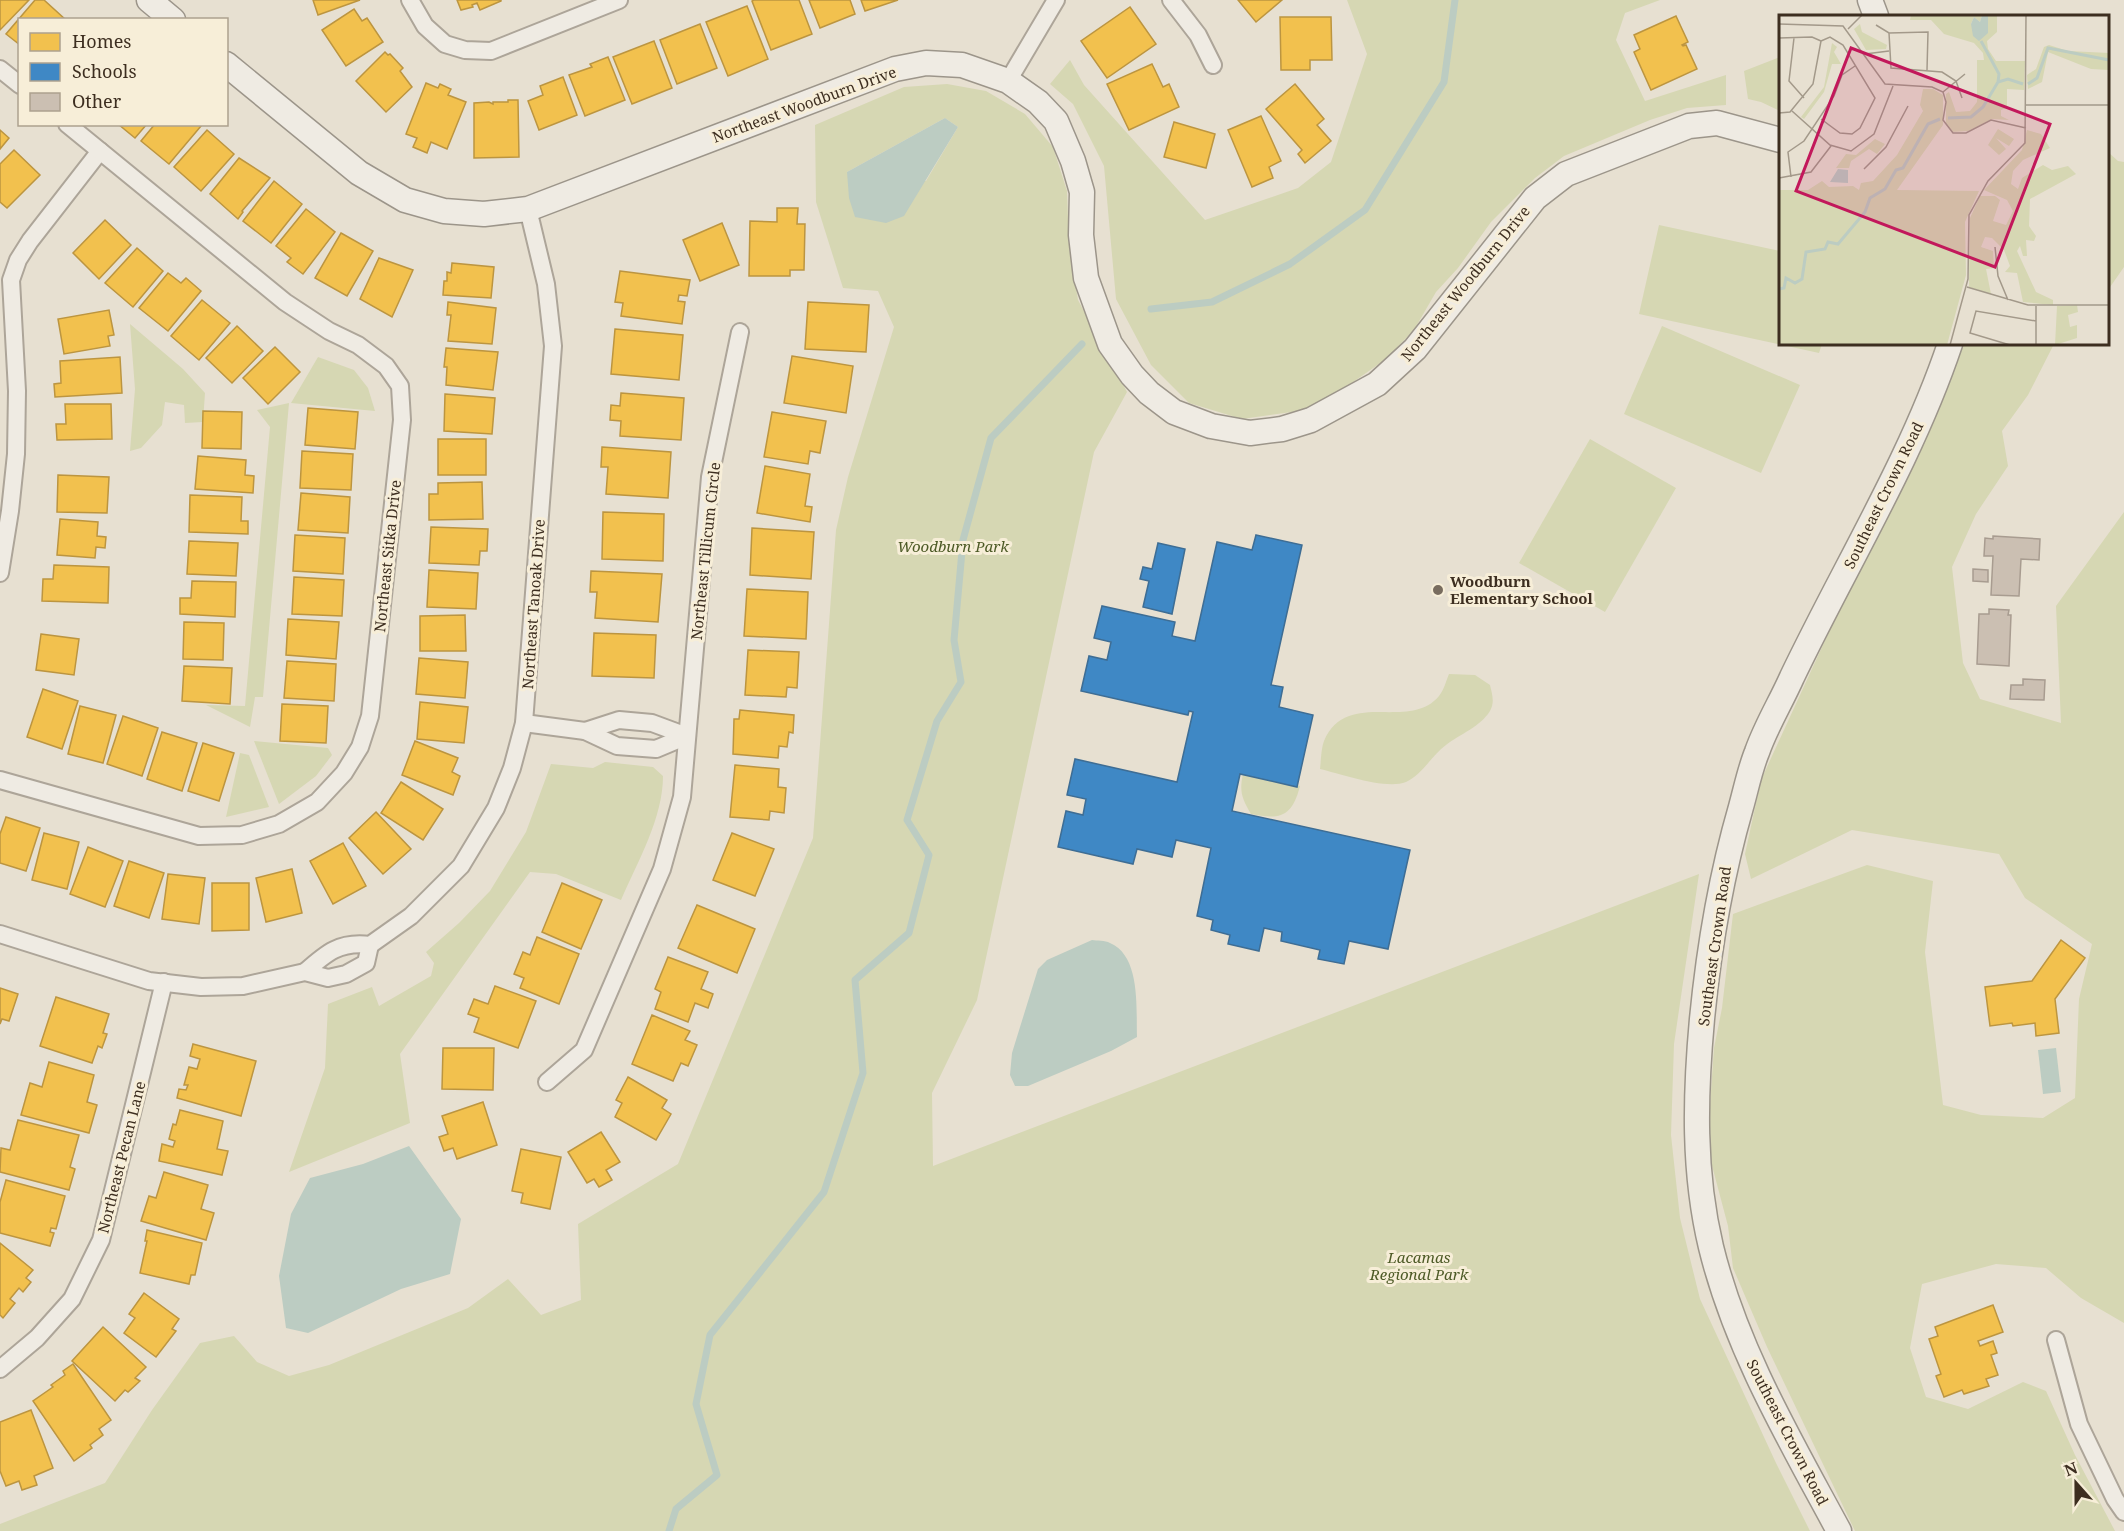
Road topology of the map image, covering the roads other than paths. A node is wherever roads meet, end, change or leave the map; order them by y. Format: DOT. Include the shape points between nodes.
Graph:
graph roads {
  1 [pos="410,0"];
  2 [pos="619,0"];
  3 [pos="1056,0"];
  4 [pos="1170,0"];
  5 [pos="1870,0"];
  6 [pos="153,1"];
  7 [pos="1876,15"];
  8 [pos="171,18"];
  9 [pos="1213,65"];
  10 [pos="228,66"];
  11 [pos="0,69"];
  12 [pos="1008,81"];
  13 [pos="18,83"];
  14 [pos="69,126"];
  15 [pos="1779,140"];
  16 [pos="100,151"];
  17 [pos="528,209"];
  18 [pos="740,332"];
  19 [pos="1950,345"];
  20 [pos="0,573"];
  21 [pos="524,723"];
  22 [pos="585,731"];
  23 [pos="687,735"];
  24 [pos="0,780"];
  25 [pos="0,934"];
  26 [pos="370,945"];
  27 [pos="305,972"];
  28 [pos="164,982"];
  29 [pos="547,1082"];
  30 [pos="2056,1340"];
  31 [pos="0,1369"];
  32 [pos="2124,1512"];
  33 [pos="1839,1531"];
  1 -- 2 [label="street" via="424,26 445,44 483,51"];
  3 -- 12 [label="street"];
  4 -- 9 [label="street" via="1198,35"];
  5 -- 7 [label="street"];
  6 -- 8 [label="street"];
  10 -- 17 [label="street, Northeast Woodburn Drive" via="359,173 405,200 444,211 484,214"];
  11 -- 13 [label="street"];
  12 -- 15 [label="street, Northeast Woodburn Drive" via="1031,96 1056,121 1073,161 1082,192 1086,278 1110,344 1132,375 1174,412 1211,426 1250,434 1311,420 1377,384 1415,349 1535,198 1566,174 1689,126 1717,123"];
  12 -- 17 [label="street, Northeast Woodburn Drive" via="962,65 926,63 895,69"];
  14 -- 16 [label="street, Northeast Sitka Drive"];
  16 -- 20 [label="street" via="30,242 11,280 16,454"];
  16 -- 24 [label="street, Northeast Sitka Drive" via="285,302 386,366 400,386 402,420 370,716 360,747 345,773 317,802 279,824 242,835 200,836"];
  17 -- 21 [label="street, Northeast Tanoak Drive" via="546,284 553,346"];
  18 -- 23 [label="street, Northeast Tillicum Circle" via="710,477"];
  19 -- 33 [label="street, Southeast Crown Road" via="1919,426 1757,752 1728,850 1718,900 1699,1054 1696,1134 1712,1250 1747,1353"];
  21 -- 22 [label="street"];
  21 -- 26 [label="street, Northeast Tanoak Drive" via="496,808 461,866 411,916"];
  22 -- 23 [label="street" via="619,720 652,723"];
  22 -- 23 [label="street" via="617,746 656,749"];
  23 -- 29 [label="street, Northeast Tillicum Circle" via="682,797 662,869 584,1050"];
  25 -- 28 [label="street, Northeast Tanoak Drive" via="149,981"];
  26 -- 27 [label="street, Northeast Tanoak Drive" via="353,943 335,949"];
  26 -- 27 [label="street, Northeast Tanoak Drive" via="366,963 346,974 328,978"];
  27 -- 28 [label="street, Northeast Tanoak Drive" via="243,986 201,987"];
  28 -- 31 [label="street, Northeast Pecan Lane" via="101,1240 72,1299 37,1338"];
  30 -- 32 [label="street" via="2079,1424"];
}
